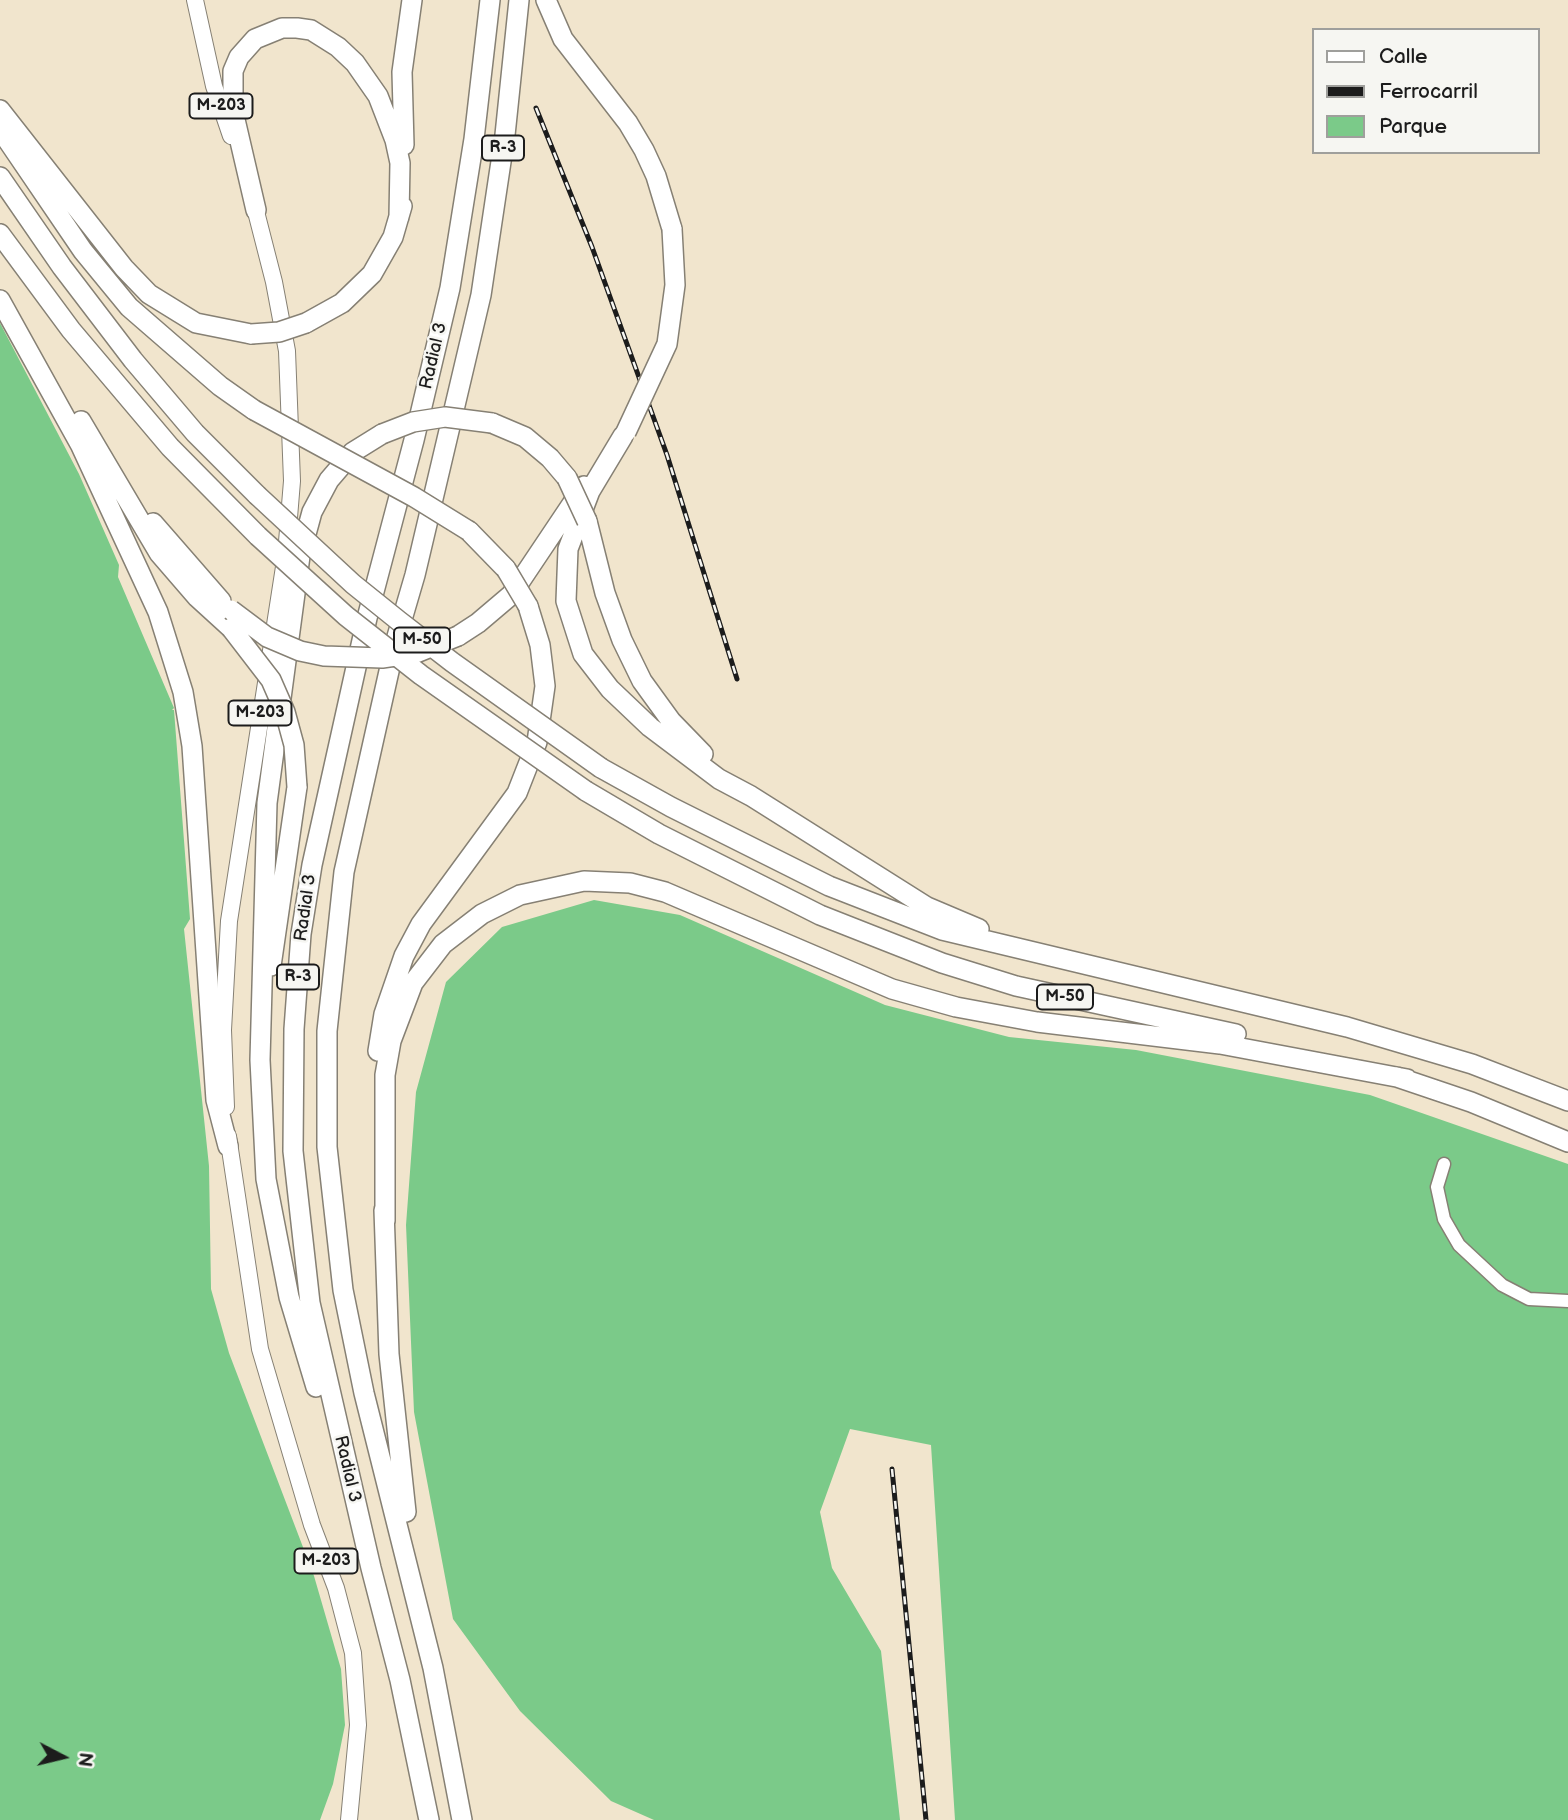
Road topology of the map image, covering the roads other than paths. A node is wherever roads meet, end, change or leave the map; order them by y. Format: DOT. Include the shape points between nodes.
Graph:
graph roads {
  1 [pos="195,0"];
  2 [pos="412,0"];
  3 [pos="490,0"];
  4 [pos="519,0"];
  5 [pos="546,0"];
  6 [pos="0,110"];
  7 [pos="0,129"];
  8 [pos="0,177"];
  9 [pos="256,210"];
  10 [pos="399,217"];
  11 [pos="0,234"];
  12 [pos="0,287"];
  13 [pos="0,300"];
  14 [pos="624,434"];
  15 [pos="231,619"];
  16 [pos="751,796"];
  17 [pos="1042,956"];
  18 [pos="1407,1079"];
  19 [pos="1568,1101"];
  20 [pos="1568,1142"];
  21 [pos="228,1146"];
  22 [pos="1444,1164"];
  23 [pos="385,1221"];
  24 [pos="289,1297"];
  25 [pos="1568,1301"];
  26 [pos="371,1568"];
  27 [pos="452,1757"];
  28 [pos="353,1779"];
  29 [pos="339,1820"];
  30 [pos="349,1820"];
  31 [pos="429,1820"];
  32 [pos="462,1820"];
  1 -- 9 [label="main road, M-203" via="214,86"];
  2 -- 10 [label="highway" via="402,72 405,180"];
  3 -- 26 [label="highway, Radial 3 / R-3" via="450,288 364,631 301,934 293,1151 310,1303"];
  4 -- 27 [label="highway, Radial 3 / R-3" via="481,295 344,872 327,1031 327,1147 343,1290"];
  5 -- 14 [label="highway, bridge" via="563,39 644,150 673,229 675,285 667,344"];
  6 -- 10 [label="highway, bridge" via="124,268 149,294 196,323 251,334 279,332 306,323 342,303 372,274"];
  7 -- 23 [label="highway, bridge" via="83,251 129,307 254,410 468,531 506,569 528,606 540,645 545,686 537,742 502,817 421,924 404,956 384,1014 376,1115"];
  8 -- 17 [label="highway, M-50, bridge" via="62,267 195,433 342,574 452,662 601,768 682,813 840,891 942,930"];
  9 -- 10 [label="highway" via="233,111 233,71 256,39 282,28 297,28 311,30 338,47 378,96 400,163"];
  9 -- 21 [label="main road, M-203" via="287,351 292,481 286,554 229,921 223,1030"];
  11 -- 18 [label="highway, M-50, bridge" via="71,330 161,436 258,536 421,676 586,791 659,834 820,915 942,964 1016,986 1257,1039"];
  12 -- 15 [label="highway" via="93,440 167,542"];
  13 -- 21 [label="highway" via="92,470 158,612 183,692 191,746 216,1100"];
  14 -- 15 [label="highway, bridge" via="568,506 511,595 458,636 404,655 324,656 300,651"];
  14 -- 16 [label="highway" via="574,528 565,578 573,628 583,654 620,699 719,779"];
  15 -- 24 [label="highway, bridge" via="271,680 295,745 297,787 271,966 267,1059 270,1178"];
  16 -- 17 [label="highway" via="927,907"];
  16 -- 24 [label="highway, bridge" via="691,744 642,681 605,593 587,521 567,478 550,458 524,438 492,423 445,417 413,422 352,452 329,480 312,512 300,556 267,803 262,1120 270,1211"];
  17 -- 19 [label="highway, M-50" via="1348,1027 1472,1064"];
  18 -- 20 [label="highway, M-50"];
  18 -- 23 [label="highway" via="1220,1044 1037,1022 956,1007 892,989 665,892 630,883 583,881 520,895 482,914 443,944 413,983 395,1029 386,1075"];
  21 -- 28 [label="main road, M-203" via="260,1349 353,1653 358,1725"];
  22 -- 25 [label="street" via="1437,1187 1444,1219 1459,1245 1502,1285 1529,1298"];
  23 -- 27 [label="highway" via="395,1435 404,1506 438,1659"];
  24 -- 26 [label="highway"];
  26 -- 31 [label="highway, Radial 3 / R-3"];
  27 -- 32 [label="highway, Radial 3 / R-3"];
  28 -- 29 [label="main road, M-203"];
  28 -- 30 [label="main road"];
}
